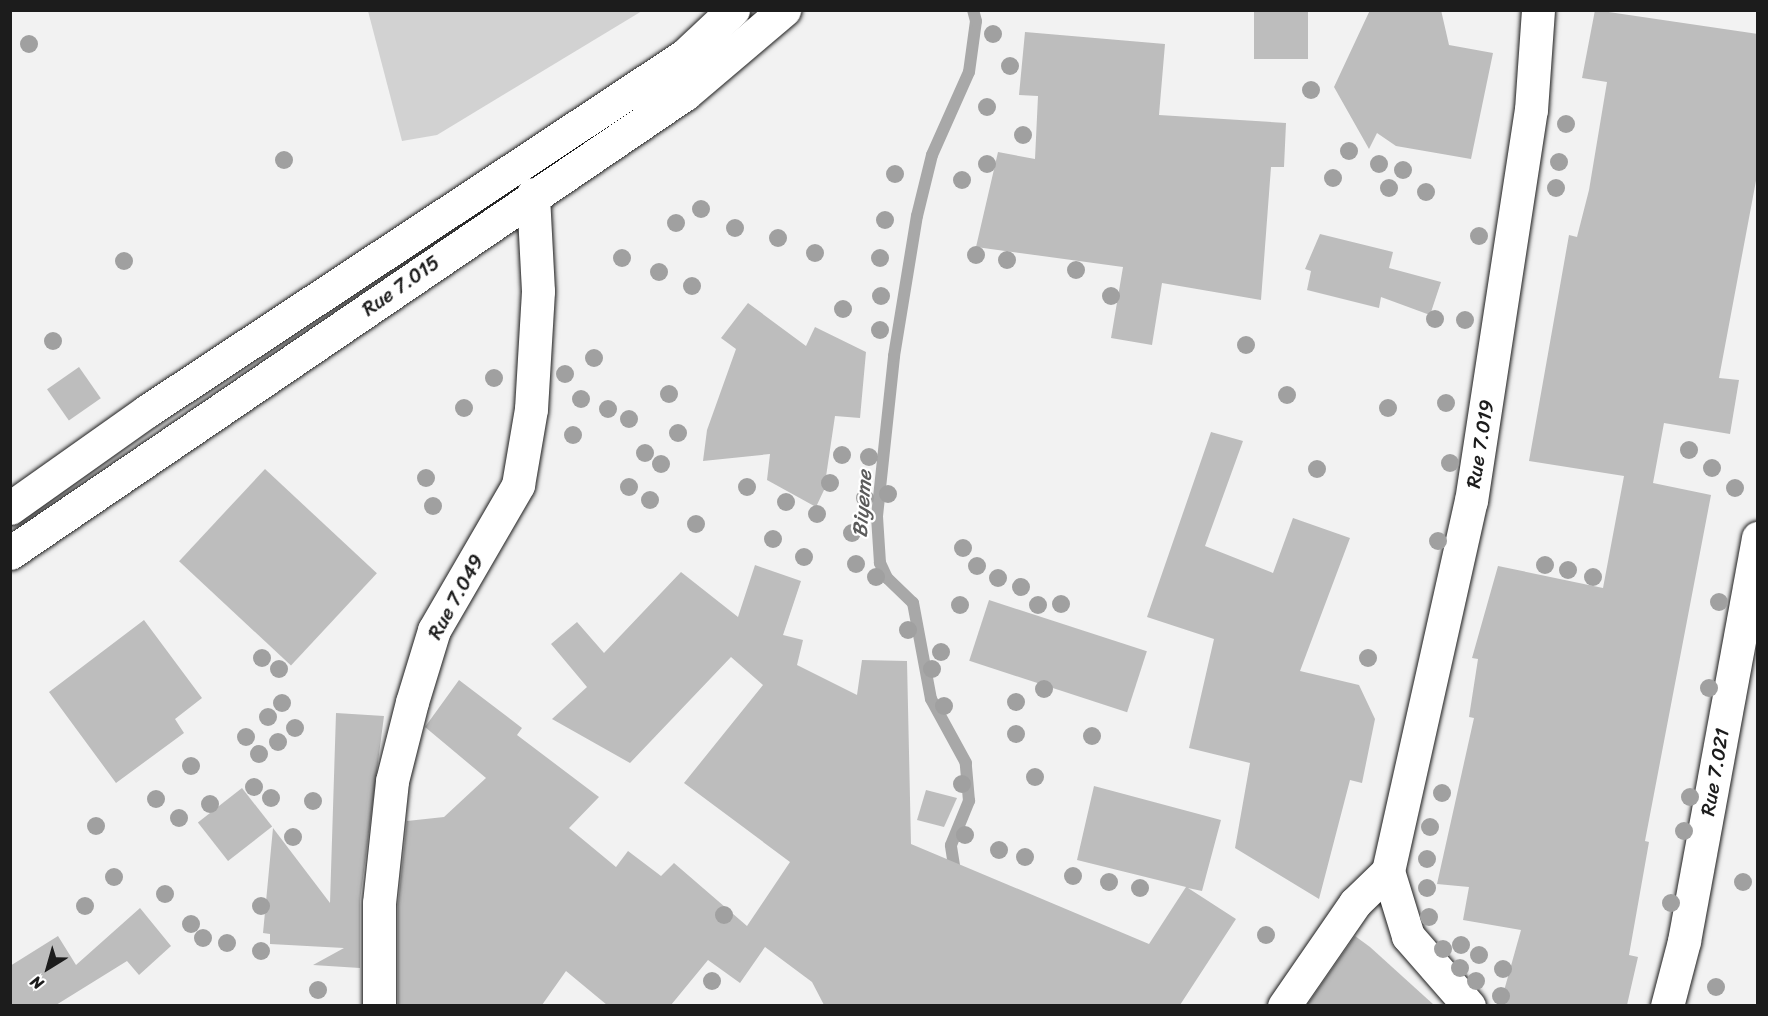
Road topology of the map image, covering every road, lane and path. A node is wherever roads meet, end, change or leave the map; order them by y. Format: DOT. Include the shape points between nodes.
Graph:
graph roads {
  1 [pos="734,10"];
  2 [pos="783,10"];
  3 [pos="1538,10"];
  4 [pos="533,194"];
  5 [pos="10,508"];
  6 [pos="1758,538"];
  7 [pos="10,553"];
  8 [pos="1388,871"];
  9 [pos="379,1005"];
  10 [pos="1284,1005"];
  11 [pos="1469,1005"];
  12 [pos="1667,1005"];
  1 -- 5 [label="street, Rue 7.015" via="685,55 147,411"];
  2 -- 4 [label="street, Rue 7.015" via="685,94"];
  3 -- 8 [label="street, Rue 7.019" via="1531,110 1471,501"];
  4 -- 7 [label="street, Rue 7.015" via="132,474"];
  4 -- 9 [label="street, Rue 7.049" via="531,410 518,484 434,630 412,702 392,781 379,903"];
  6 -- 12 [label="street, Rue 7.021" via="1684,941"];
  8 -- 10 [label="street" via="1355,903"];
  8 -- 11 [label="street" via="1408,936"];
}
